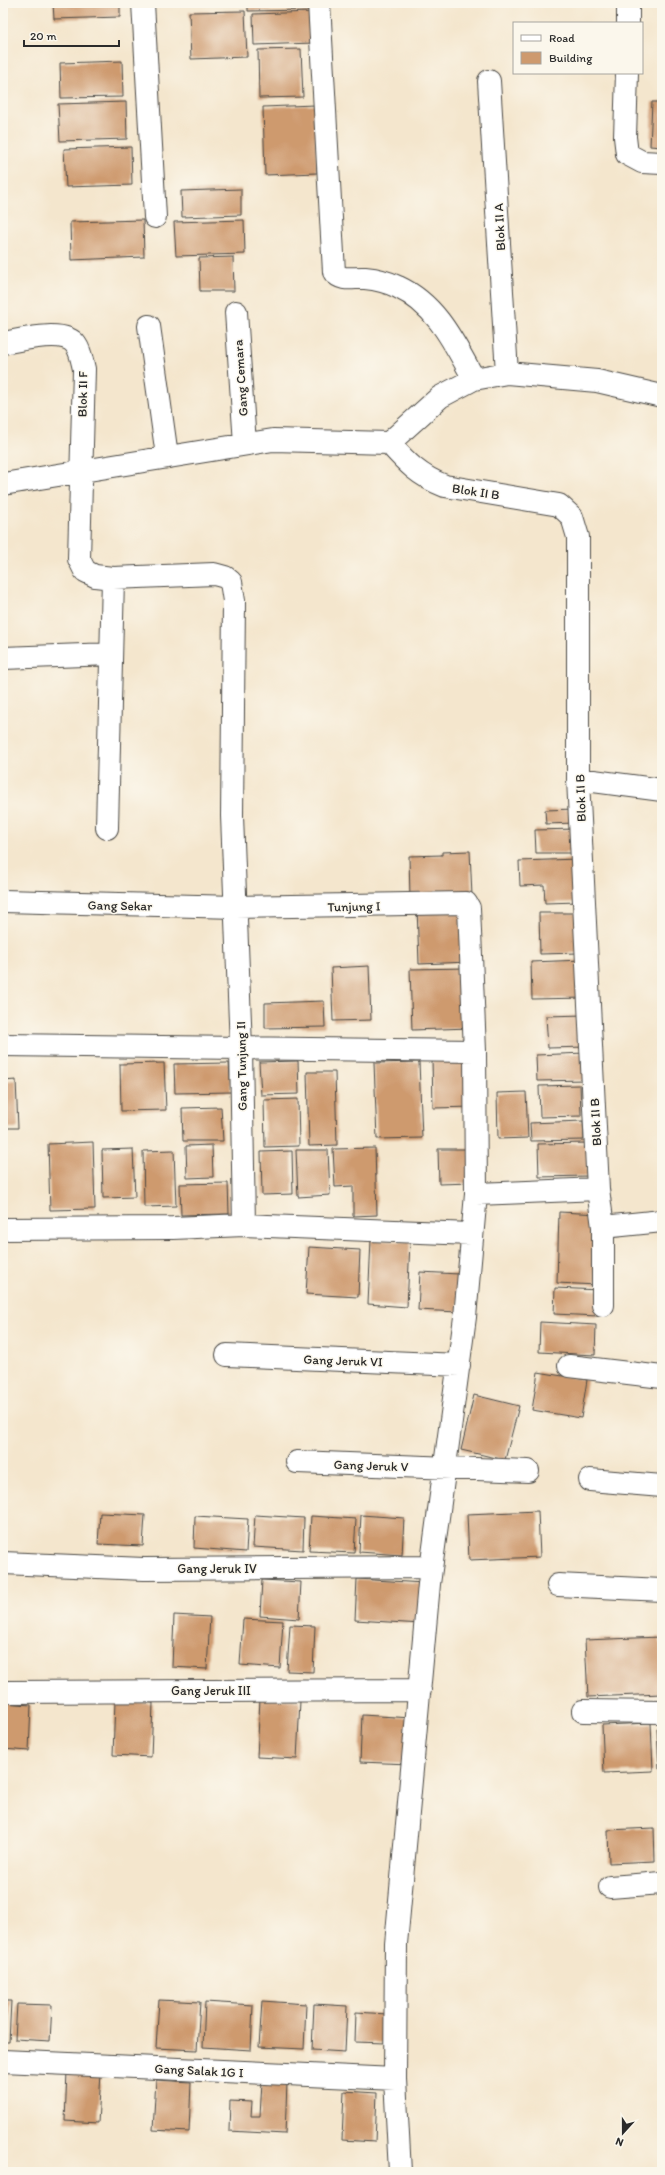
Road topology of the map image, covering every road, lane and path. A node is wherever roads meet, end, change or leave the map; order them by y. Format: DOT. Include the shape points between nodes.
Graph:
graph roads {
  1 [pos="143,3"];
  2 [pos="319,3"];
  3 [pos="628,3"];
  4 [pos="628,22"];
  5 [pos="626,74"];
  6 [pos="489,80"];
  7 [pos="662,163"];
  8 [pos="155,217"];
  9 [pos="236,312"];
  10 [pos="150,326"];
  11 [pos="3,343"];
  12 [pos="507,373"];
  13 [pos="474,379"];
  14 [pos="662,396"];
  15 [pos="389,442"];
  16 [pos="245,444"];
  17 [pos="167,456"];
  18 [pos="80,473"];
  19 [pos="3,484"];
  20 [pos="113,578"];
  21 [pos="110,654"];
  22 [pos="3,658"];
  23 [pos="578,779"];
  24 [pos="662,790"];
  25 [pos="107,828"];
  26 [pos="3,902"];
  27 [pos="236,907"];
  28 [pos="3,1045"];
  29 [pos="241,1048"];
  30 [pos="475,1051"];
  31 [pos="598,1189"];
  32 [pos="476,1194"];
  33 [pos="662,1221"];
  34 [pos="244,1225"];
  35 [pos="603,1227"];
  36 [pos="3,1230"];
  37 [pos="471,1234"];
  38 [pos="603,1305"];
  39 [pos="227,1355"];
  40 [pos="459,1365"];
  41 [pos="570,1366"];
  42 [pos="662,1377"];
  43 [pos="297,1462"];
  44 [pos="445,1467"];
  45 [pos="528,1472"];
  46 [pos="590,1480"];
  47 [pos="662,1486"];
  48 [pos="3,1563"];
  49 [pos="431,1567"];
  50 [pos="558,1585"];
  51 [pos="662,1590"];
  52 [pos="420,1690"];
  53 [pos="3,1692"];
  54 [pos="583,1711"];
  55 [pos="662,1712"];
  56 [pos="662,1883"];
  57 [pos="610,1887"];
  58 [pos="3,2061"];
  59 [pos="395,2079"];
  60 [pos="400,2172"];
  1 -- 8 [label="street"];
  2 -- 13 [label="street" via="334,272 343,278 381,281 398,287 425,303 447,330"];
  3 -- 4 [label="street"];
  5 -- 7 [label="street" via="627,154 642,162"];
  6 -- 12 [label="street, Blok II A"];
  9 -- 16 [label="street, Gang Cemara"];
  10 -- 17 [label="street"];
  11 -- 18 [label="street, Blok II F" via="47,336 66,338 75,344 84,369"];
  12 -- 13 [label="street"];
  12 -- 14 [label="street" via="597,381"];
  13 -- 15 [label="street" via="440,396"];
  15 -- 16 [label="street" via="284,440"];
  15 -- 23 [label="street, Blok II B" via="423,477 436,483 559,505 572,517 578,537"];
  16 -- 17 [label="street"];
  17 -- 18 [label="street"];
  18 -- 19 [label="street"];
  18 -- 20 [label="street, Blok II F" via="79,559 85,571 96,576"];
  20 -- 21 [label="street"];
  20 -- 27 [label="street, Gang Tunjung II" via="214,574 225,576 231,582 234,601 232,816"];
  21 -- 22 [label="street"];
  21 -- 25 [label="street"];
  23 -- 24 [label="street"];
  23 -- 31 [label="street, Blok II B"];
  26 -- 27 [label="street, Gang Sekar"];
  27 -- 29 [label="street, Gang Tunjung II"];
  27 -- 30 [label="street, Tunjung I" via="466,903 469,908"];
  28 -- 29 [label="street"];
  29 -- 30 [label="street"];
  29 -- 34 [label="street, Gang Tunjung II"];
  30 -- 32 [label="street"];
  31 -- 32 [label="street"];
  31 -- 35 [label="street, Blok II B"];
  32 -- 37 [label="street"];
  33 -- 35 [label="street"];
  34 -- 36 [label="street"];
  34 -- 37 [label="street"];
  35 -- 38 [label="street, Blok II B"];
  37 -- 40 [label="street"];
  39 -- 40 [label="street, Gang Jeruk VI"];
  40 -- 44 [label="street"];
  41 -- 42 [label="street"];
  43 -- 44 [label="street, Gang Jeruk V"];
  44 -- 45 [label="street, Gang Jeruk V"];
  44 -- 49 [label="street"];
  46 -- 47 [label="street"];
  48 -- 49 [label="street, Gang Jeruk IV" via="144,1569"];
  49 -- 52 [label="street"];
  50 -- 51 [label="street"];
  52 -- 53 [label="street, Gang Jeruk III"];
  52 -- 59 [label="street" via="396,1944"];
  54 -- 55 [label="street"];
  56 -- 57 [label="street"];
  58 -- 59 [label="street, Gang Salak 1G I"];
  59 -- 60 [label="street"];
}
